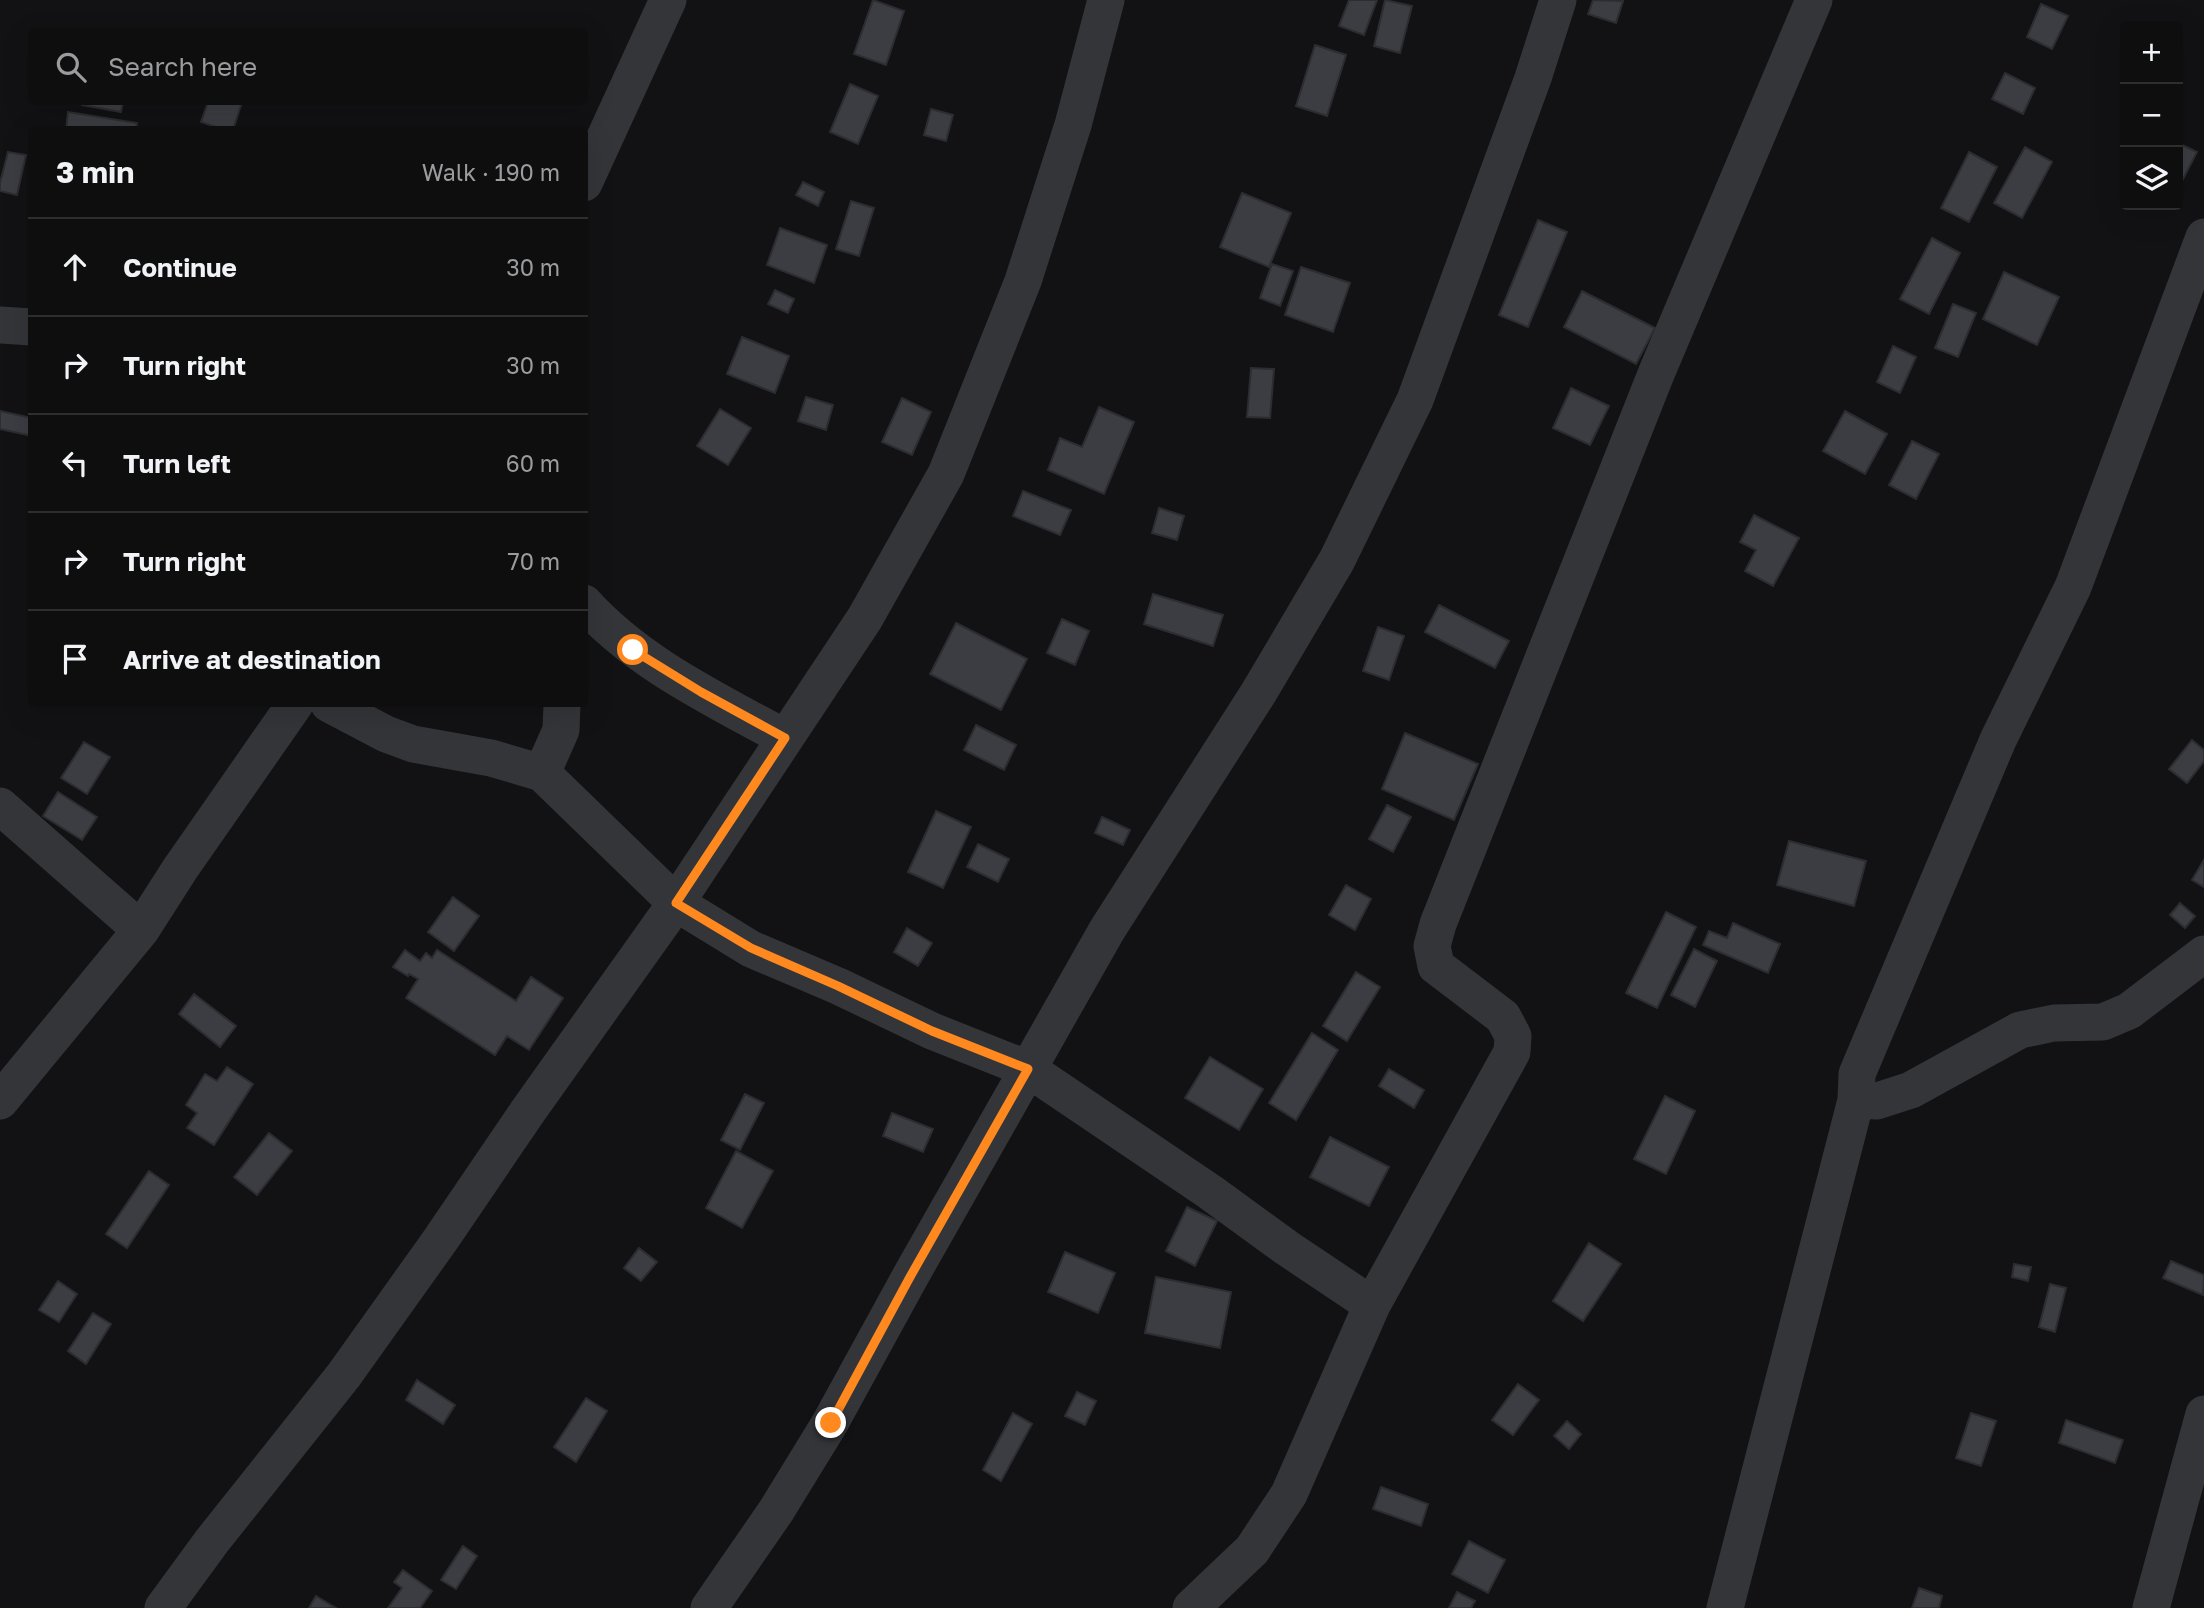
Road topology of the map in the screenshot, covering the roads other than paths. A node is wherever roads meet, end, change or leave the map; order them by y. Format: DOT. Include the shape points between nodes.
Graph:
graph roads {
  1 [pos="667,0"];
  2 [pos="1106,0"];
  3 [pos="1558,0"];
  4 [pos="1814,0"];
  5 [pos="588,174"];
  6 [pos="2204,237"];
  7 [pos="0,325"];
  8 [pos="28,327"];
  9 [pos="588,607"];
  10 [pos="293,707"];
  11 [pos="335,707"];
  12 [pos="562,707"];
  13 [pos="785,738"];
  14 [pos="542,773"];
  15 [pos="0,806"];
  16 [pos="676,903"];
  17 [pos="141,930"];
  18 [pos="2204,954"];
  19 [pos="1028,1069"];
  20 [pos="1856,1100"];
  21 [pos="0,1101"];
  22 [pos="1372,1305"];
  23 [pos="2204,1414"];
  24 [pos="163,1608"];
  25 [pos="709,1608"];
  26 [pos="1191,1608"];
  27 [pos="1725,1608"];
  28 [pos="2151,1608"];
  1 -- 5 [label="street"];
  2 -- 13 [label="street" via="1073,125 1023,281 946,474 865,618"];
  3 -- 19 [label="street" via="1415,400 1338,561 1107,930"];
  4 -- 22 [label="street" via="1656,374 1438,924 1432,946 1436,967 1503,1017 1513,1036 1512,1052"];
  6 -- 20 [label="street" via="2073,587 1998,740 1857,1074"];
  7 -- 8 [label="street"];
  9 -- 13 [label="street" via="633,650"];
  10 -- 17 [label="street"];
  11 -- 14 [label="street" via="414,744"];
  12 -- 14 [label="street" via="561,730"];
  13 -- 16 [label="street"];
  14 -- 16 [label="street"];
  15 -- 17 [label="street"];
  16 -- 19 [label="street" via="751,948 932,1031"];
  16 -- 24 [label="street" via="344,1376"];
  17 -- 21 [label="street"];
  18 -- 20 [label="street" via="2129,1011 2102,1022 2054,1023 2020,1030 1911,1090 1877,1101"];
  19 -- 22 [label="street"];
  19 -- 25 [label="street" via="831,1423"];
  20 -- 27 [label="street"];
  22 -- 26 [label="street" via="1289,1494 1252,1550"];
  23 -- 28 [label="street"];
}
